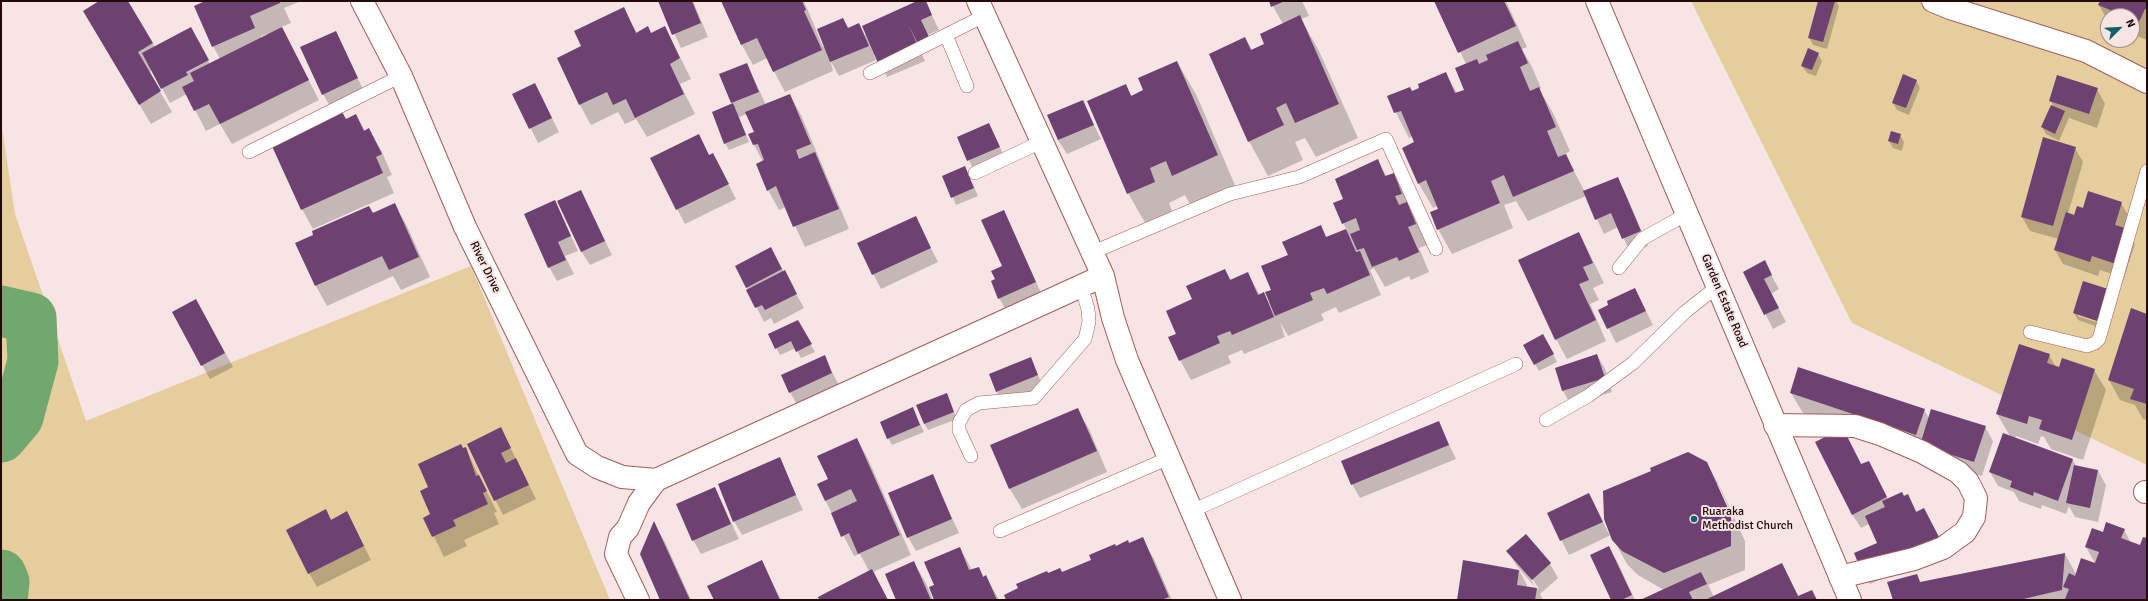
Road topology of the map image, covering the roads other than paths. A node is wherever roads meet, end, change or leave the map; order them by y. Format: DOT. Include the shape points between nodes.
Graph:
graph roads {
  1 [pos="362,1"];
  2 [pos="1597,1"];
  3 [pos="1933,1"];
  4 [pos="981,8"];
  5 [pos="946,35"];
  6 [pos="870,73"];
  7 [pos="401,76"];
  8 [pos="2147,82"];
  9 [pos="968,86"];
  10 [pos="1041,142"];
  11 [pos="249,152"];
  12 [pos="2147,171"];
  13 [pos="975,173"];
  14 [pos="1687,214"];
  15 [pos="1436,249"];
  16 [pos="1092,253"];
  17 [pos="1619,268"];
  18 [pos="1103,276"];
  19 [pos="1081,286"];
  20 [pos="1718,286"];
  21 [pos="2030,332"];
  22 [pos="1516,364"];
  23 [pos="1546,420"];
  24 [pos="1775,425"];
  25 [pos="971,456"];
  26 [pos="1169,458"];
  27 [pos="656,480"];
  28 [pos="1192,511"];
  29 [pos="1000,532"];
  30 [pos="1840,577"];
  31 [pos="638,600"];
  32 [pos="1230,600"];
  33 [pos="1850,600"];
  1 -- 7 [label="street, River Drive"];
  2 -- 14 [label="street, Garden Estate Road"];
  3 -- 8 [label="street" via="2086,51"];
  4 -- 5 [label="lane"];
  4 -- 10 [label="street"];
  5 -- 6 [label="lane"];
  5 -- 9 [label="lane"];
  7 -- 11 [label="lane"];
  7 -- 27 [label="street, River Drive" via="465,227 577,454 597,467 622,477"];
  10 -- 13 [label="lane"];
  10 -- 16 [label="street"];
  12 -- 21 [label="lane" via="2098,339 2086,346"];
  14 -- 17 [label="lane" via="1642,239"];
  14 -- 20 [label="street, Garden Estate Road"];
  15 -- 16 [label="lane" via="1386,139 1299,177 1230,194"];
  16 -- 18 [label="street"];
  18 -- 19 [label="street"];
  18 -- 26 [label="street" via="1127,360"];
  19 -- 25 [label="lane" via="1089,322 1085,339 1034,398 979,403 966,410 959,423 959,430"];
  19 -- 27 [label="street"];
  20 -- 23 [label="lane" via="1685,312 1633,363 1588,396"];
  20 -- 24 [label="street, Garden Estate Road"];
  22 -- 28 [label="lane"];
  24 -- 30 [label="street, Garden Estate Road"];
  24 -- 30 [label="street" via="1854,426 1880,434 1922,452 1958,472 1968,482 1976,498 1974,517 1965,532 1943,548 1914,559"];
  26 -- 28 [label="street"];
  26 -- 29 [label="lane"];
  27 -- 31 [label="street" via="639,503 628,528 620,537 616,554"];
  28 -- 32 [label="street"];
  30 -- 33 [label="street, Garden Estate Road"];
}
